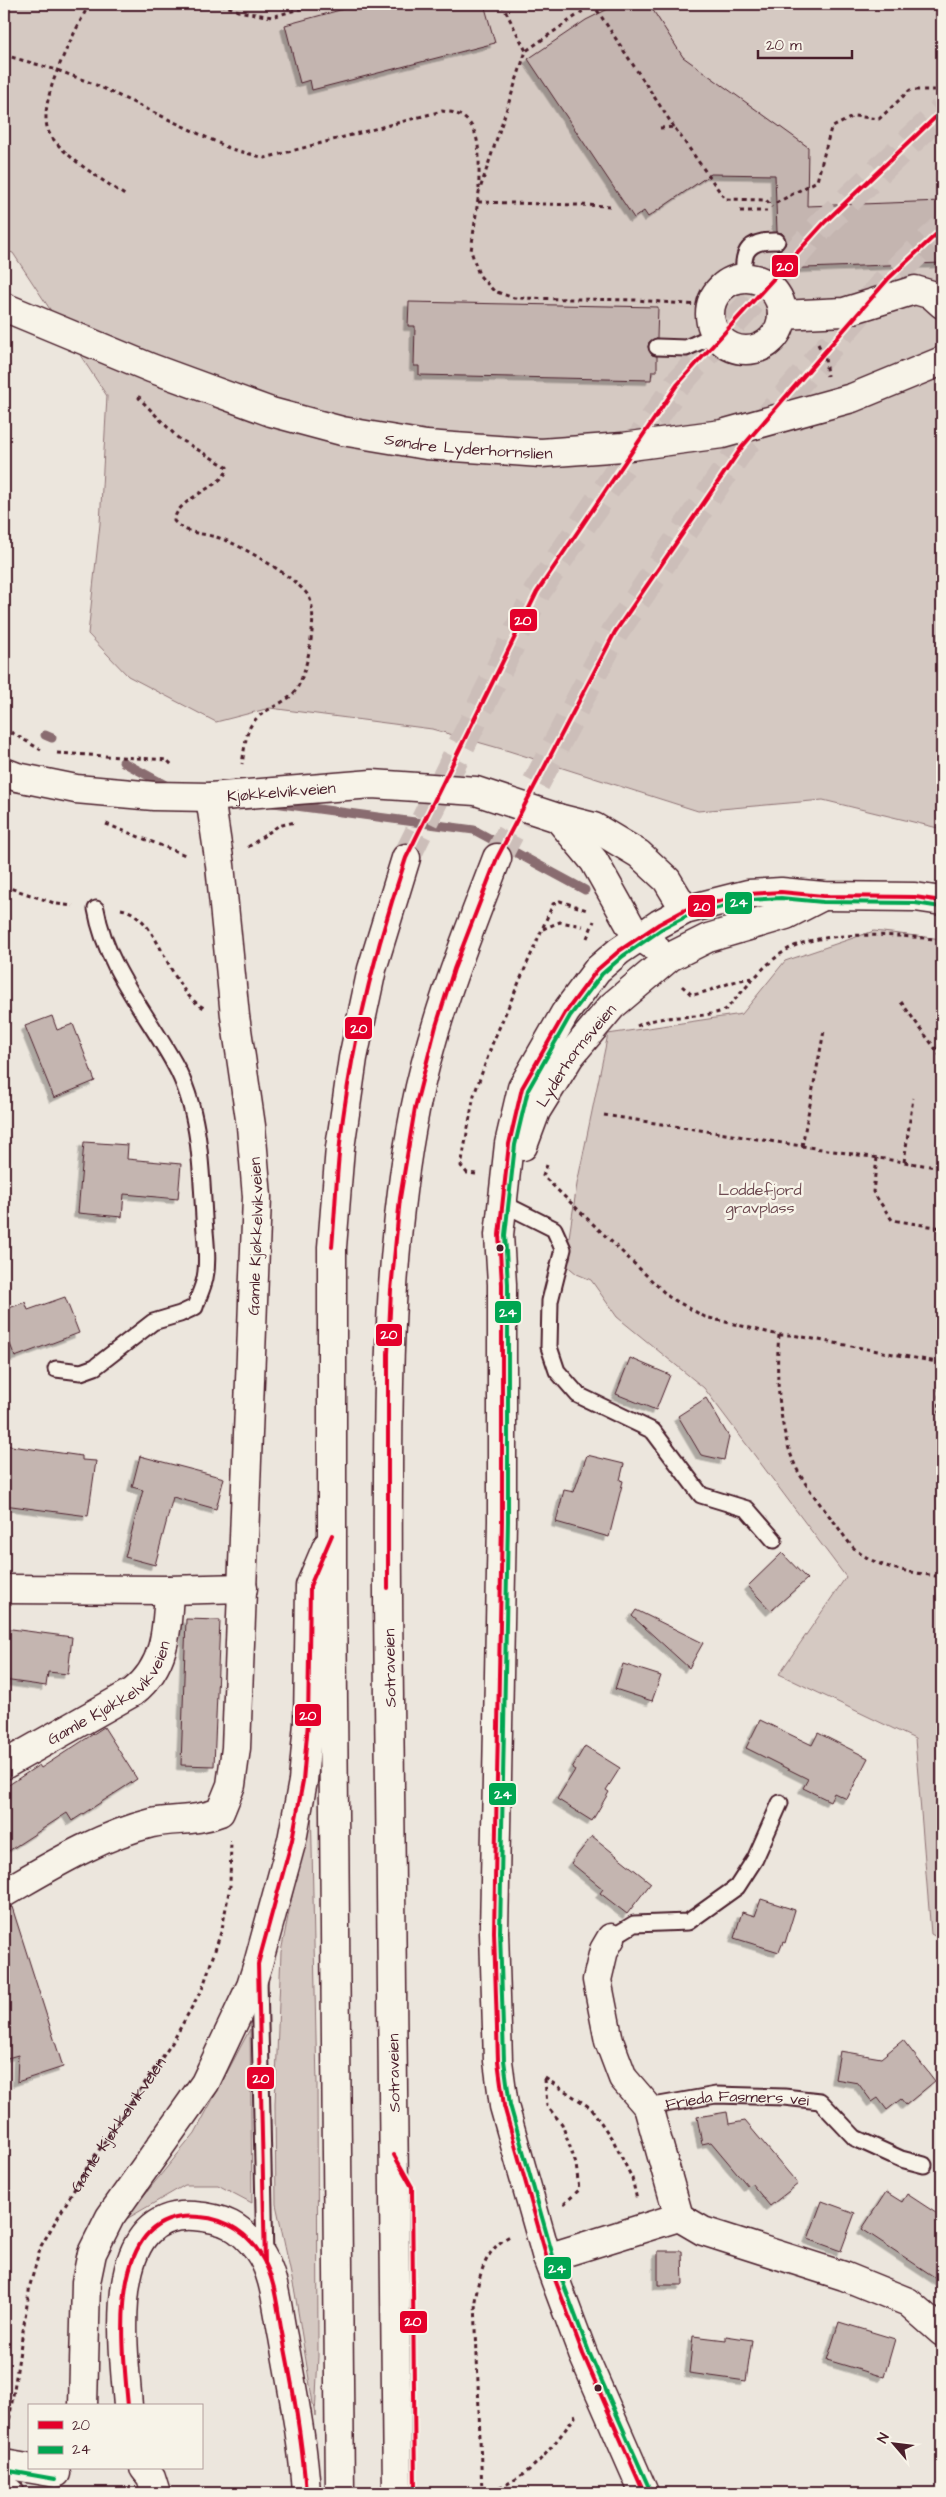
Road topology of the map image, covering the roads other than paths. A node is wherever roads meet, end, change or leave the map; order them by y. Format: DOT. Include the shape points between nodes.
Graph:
graph roads {
  1 [pos="777,240"];
  2 [pos="744,278"];
  3 [pos="942,304"];
  4 [pos="4,307"];
  5 [pos="782,315"];
  6 [pos="717,334"];
  7 [pos="657,347"];
  8 [pos="942,360"];
  9 [pos="4,772"];
  10 [pos="210,797"];
  11 [pos="558,818"];
  12 [pos="406,858"];
  13 [pos="497,858"];
  14 [pos="823,896"];
  15 [pos="942,901"];
  16 [pos="96,908"];
  17 [pos="685,910"];
  18 [pos="639,936"];
  19 [pos="670,957"];
  20 [pos="502,1202"];
  21 [pos="56,1369"];
  22 [pos="332,1535"];
  23 [pos="774,1540"];
  24 [pos="242,1588"];
  25 [pos="4,1589"];
  26 [pos="169,1590"];
  27 [pos="4,1765"];
  28 [pos="780,1803"];
  29 [pos="4,1893"];
  30 [pos="611,1938"];
  31 [pos="258,1964"];
  32 [pos="648,2107"];
  33 [pos="394,2154"];
  34 [pos="924,2165"];
  35 [pos="679,2217"];
  36 [pos="547,2258"];
  37 [pos="264,2262"];
  38 [pos="942,2332"];
  39 [pos="83,2404"];
  40 [pos="128,2404"];
  41 [pos="5,2453"];
  42 [pos="628,2460"];
  43 [pos="28,2464"];
  44 [pos="39,2470"];
  45 [pos="55,2478"];
  46 [pos="4,2489"];
  47 [pos="10,2493"];
  48 [pos="306,2493"];
  49 [pos="340,2493"];
  50 [pos="397,2493"];
  51 [pos="415,2493"];
  52 [pos="625,2493"];
  53 [pos="644,2493"];
  1 -- 2 [label="lane" via="760,240 748,249 742,264"];
  2 -- 5 [label="main road" via="757,280 776,293"];
  2 -- 6 [label="main road" via="726,284 715,296 710,315"];
  3 -- 5 [label="main road" via="932,295 914,290 844,312"];
  4 -- 8 [label="main road, Søndre Lyderhornslien" via="150,368 271,412 342,431 426,445 541,453 623,447 722,434 852,398"];
  5 -- 6 [label="main road" via="774,336 756,348 734,347"];
  6 -- 7 [label="lane" via="686,348"];
  9 -- 10 [label="main road, Kjøkkelvikveien" via="76,789"];
  10 -- 11 [label="main road, Kjøkkelvikveien" via="372,784 444,787 476,791"];
  10 -- 24 [label="main road, Gamle Kjøkkelvikveien" via="251,1126 256,1197"];
  11 -- 17 [label="main road, Kjøkkelvikveien" via="594,827 639,854 667,880"];
  11 -- 18 [label="main road" via="594,861"];
  12 -- 22 [label="main road" via="372,969 353,1058 340,1148 331,1286"];
  13 -- 33 [label="main road, Sotraveien" via="454,969 415,1108 400,1198 391,1290 388,1525"];
  14 -- 15 [label="main road, Lyderhornsveien" via="915,897"];
  14 -- 17 [label="main road, Lyderhornsveien" via="781,892 748,894"];
  14 -- 19 [label="main road, Lyderhornsveien" via="786,915 708,938"];
  16 -- 21 [label="lane" via="103,939 121,976 175,1063 188,1091 200,1149 207,1258 205,1278 194,1306 153,1322 95,1368 81,1372"];
  17 -- 18 [label="main road, Lyderhornsveien"];
  17 -- 19 [label="main road"];
  18 -- 19 [label="main road"];
  18 -- 20 [label="main road, Lyderhornsveien" via="597,970 565,1013 522,1088 509,1144"];
  19 -- 20 [label="main road, Lyderhornsveien" via="612,1006 570,1056 536,1111"];
  20 -- 23 [label="lane" via="554,1230 563,1249 550,1301 549,1347 557,1371 578,1395 652,1431 701,1495 747,1509"];
  20 -- 36 [label="main road, Lyderhornsveien" via="499,1235 502,1521 494,1932 498,2061 506,2114"];
  22 -- 31 [label="main road" via="310,1586 308,1723 303,1781 292,1840"];
  22 -- 49 [label="main road"];
  24 -- 26 [label="main road"];
  24 -- 29 [label="main road, Gamle Kjøkkelvikveien" via="236,1748 231,1785 220,1812 202,1819 154,1823 108,1837"];
  25 -- 26 [label="main road"];
  26 -- 27 [label="main road, Gamle Kjøkkelvikveien" via="161,1656 146,1682"];
  28 -- 30 [label="lane, Frieda Fasmers vei" via="755,1859 737,1887 688,1922 634,1924"];
  30 -- 32 [label="main road, Frieda Fasmers vei" via="604,1950 597,1980 608,2041 623,2078"];
  31 -- 37 [label="lane"];
  31 -- 39 [label="main road" via="251,1986 205,2083 110,2217 92,2253 86,2282"];
  32 -- 34 [label="lane, Frieda Fasmers vei" via="716,2095 820,2101 855,2138 901,2159"];
  32 -- 35 [label="main road, Frieda Fasmers vei"];
  33 -- 50 [label="main road, Sotraveien"];
  33 -- 51 [label="main road" via="412,2186"];
  35 -- 36 [label="main road"];
  35 -- 38 [label="main road" via="704,2231 844,2276 908,2302"];
  36 -- 42 [label="main road, Lyderhornsveien"];
  37 -- 40 [label="main road" via="246,2236 225,2220 214,2217 181,2215 146,2234 131,2260 124,2282 122,2337"];
  37 -- 48 [label="main road" via="273,2285 303,2446"];
  41 -- 43 [label="main road"];
  42 -- 52 [label="main road, Lyderhornsveien"];
  42 -- 53 [label="main road, Lyderhornsveien"];
  44 -- 45 [label="main road"];
  46 -- 47 [label="main road"];
}
